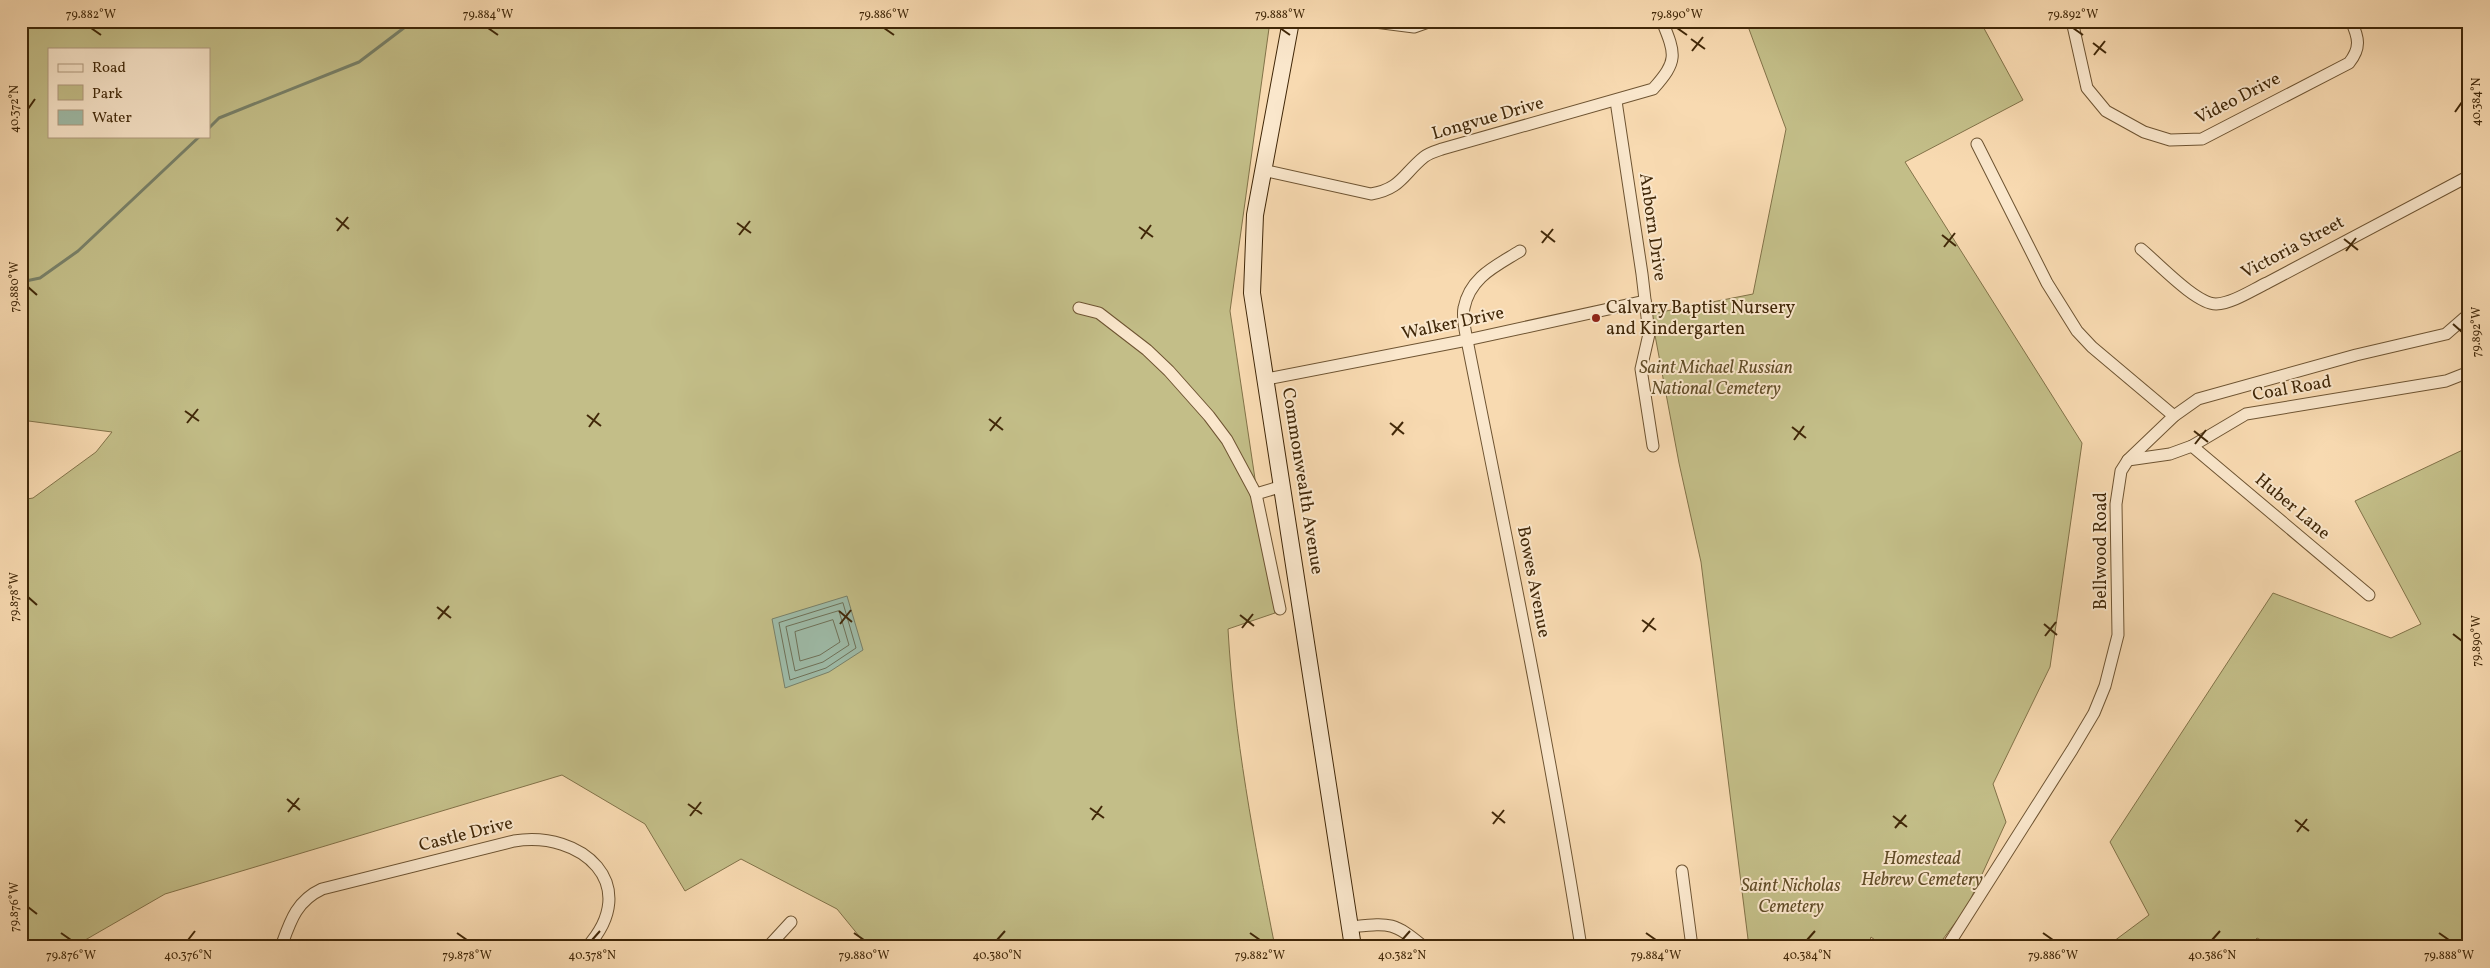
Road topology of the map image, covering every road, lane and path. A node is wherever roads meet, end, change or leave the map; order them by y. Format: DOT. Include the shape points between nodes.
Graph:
graph roads {
  1 [pos="1291,21"];
  2 [pos="1367,21"];
  3 [pos="1431,21"];
  4 [pos="1662,21"];
  5 [pos="2072,21"];
  6 [pos="2351,21"];
  7 [pos="1616,101"];
  8 [pos="1977,144"];
  9 [pos="1263,170"];
  10 [pos="2469,176"];
  11 [pos="2141,249"];
  12 [pos="1520,251"];
  13 [pos="1645,301"];
  14 [pos="1079,308"];
  15 [pos="2469,314"];
  16 [pos="1466,340"];
  17 [pos="2469,372"];
  18 [pos="1267,378"];
  19 [pos="2174,416"];
  20 [pos="1653,446"];
  21 [pos="2192,446"];
  22 [pos="2128,460"];
  23 [pos="1283,486"];
  24 [pos="1256,494"];
  25 [pos="2369,595"];
  26 [pos="1280,609"];
  27 [pos="1682,871"];
  28 [pos="791,922"];
  29 [pos="1350,927"];
  30 [pos="280,947"];
  31 [pos="587,947"];
  32 [pos="768,947"];
  33 [pos="1353,947"];
  34 [pos="1424,947"];
  35 [pos="1581,947"];
  36 [pos="1692,947"];
  37 [pos="1947,947"];
  1 -- 9 [label="street, Commonwealth Avenue"];
  2 -- 3 [label="street" via="1414,27"];
  4 -- 7 [label="street, Longvue Drive" via="1673,57 1669,71 1653,89"];
  5 -- 6 [label="street, Video Drive" via="2088,88 2106,111 2144,132 2170,140 2202,139 2349,63 2356,54 2359,37"];
  7 -- 9 [label="street, Longvue Drive" via="1442,149 1426,156 1399,184 1386,192 1371,194"];
  7 -- 13 [label="street, Anborn Drive"];
  8 -- 19 [label="street" via="2047,283 2077,331"];
  9 -- 18 [label="street, Commonwealth Avenue" via="1255,215 1252,293"];
  10 -- 11 [label="street, Victoria Street" via="2267,283 2217,304 2203,302"];
  12 -- 16 [label="street, Bowes Avenue" via="1481,274 1471,289 1463,309"];
  13 -- 16 [label="street, Walker Drive"];
  13 -- 20 [label="street, Anborn Drive" via="1649,334 1641,369"];
  14 -- 24 [label="street" via="1099,313 1169,371 1227,440"];
  15 -- 19 [label="street, Bellwood Road" via="2446,334 2356,355 2198,399"];
  16 -- 18 [label="street, Walker Drive"];
  16 -- 35 [label="street, Bowes Avenue" via="1532,662"];
  17 -- 21 [label="street, Coal Road" via="2446,381 2246,414"];
  18 -- 23 [label="street, Commonwealth Avenue"];
  19 -- 22 [label="street, Bellwood Road"];
  21 -- 22 [label="street, Coal Road" via="2170,454"];
  21 -- 25 [label="street, Huber Lane"];
  22 -- 37 [label="street, Bellwood Road" via="2121,471 2116,504 2118,635 2105,686 2094,713 2072,750"];
  23 -- 24 [label="street"];
  23 -- 29 [label="street, Commonwealth Avenue"];
  24 -- 26 [label="street"];
  27 -- 36 [label="street"];
  28 -- 32 [label="street"];
  29 -- 33 [label="street, Commonwealth Avenue"];
  29 -- 34 [label="street" via="1396,926"];
  30 -- 31 [label="street, Castle Drive" via="297,907 322,889 514,840 536,838 556,841 577,850 593,862 604,878 610,898 607,917"];
}
